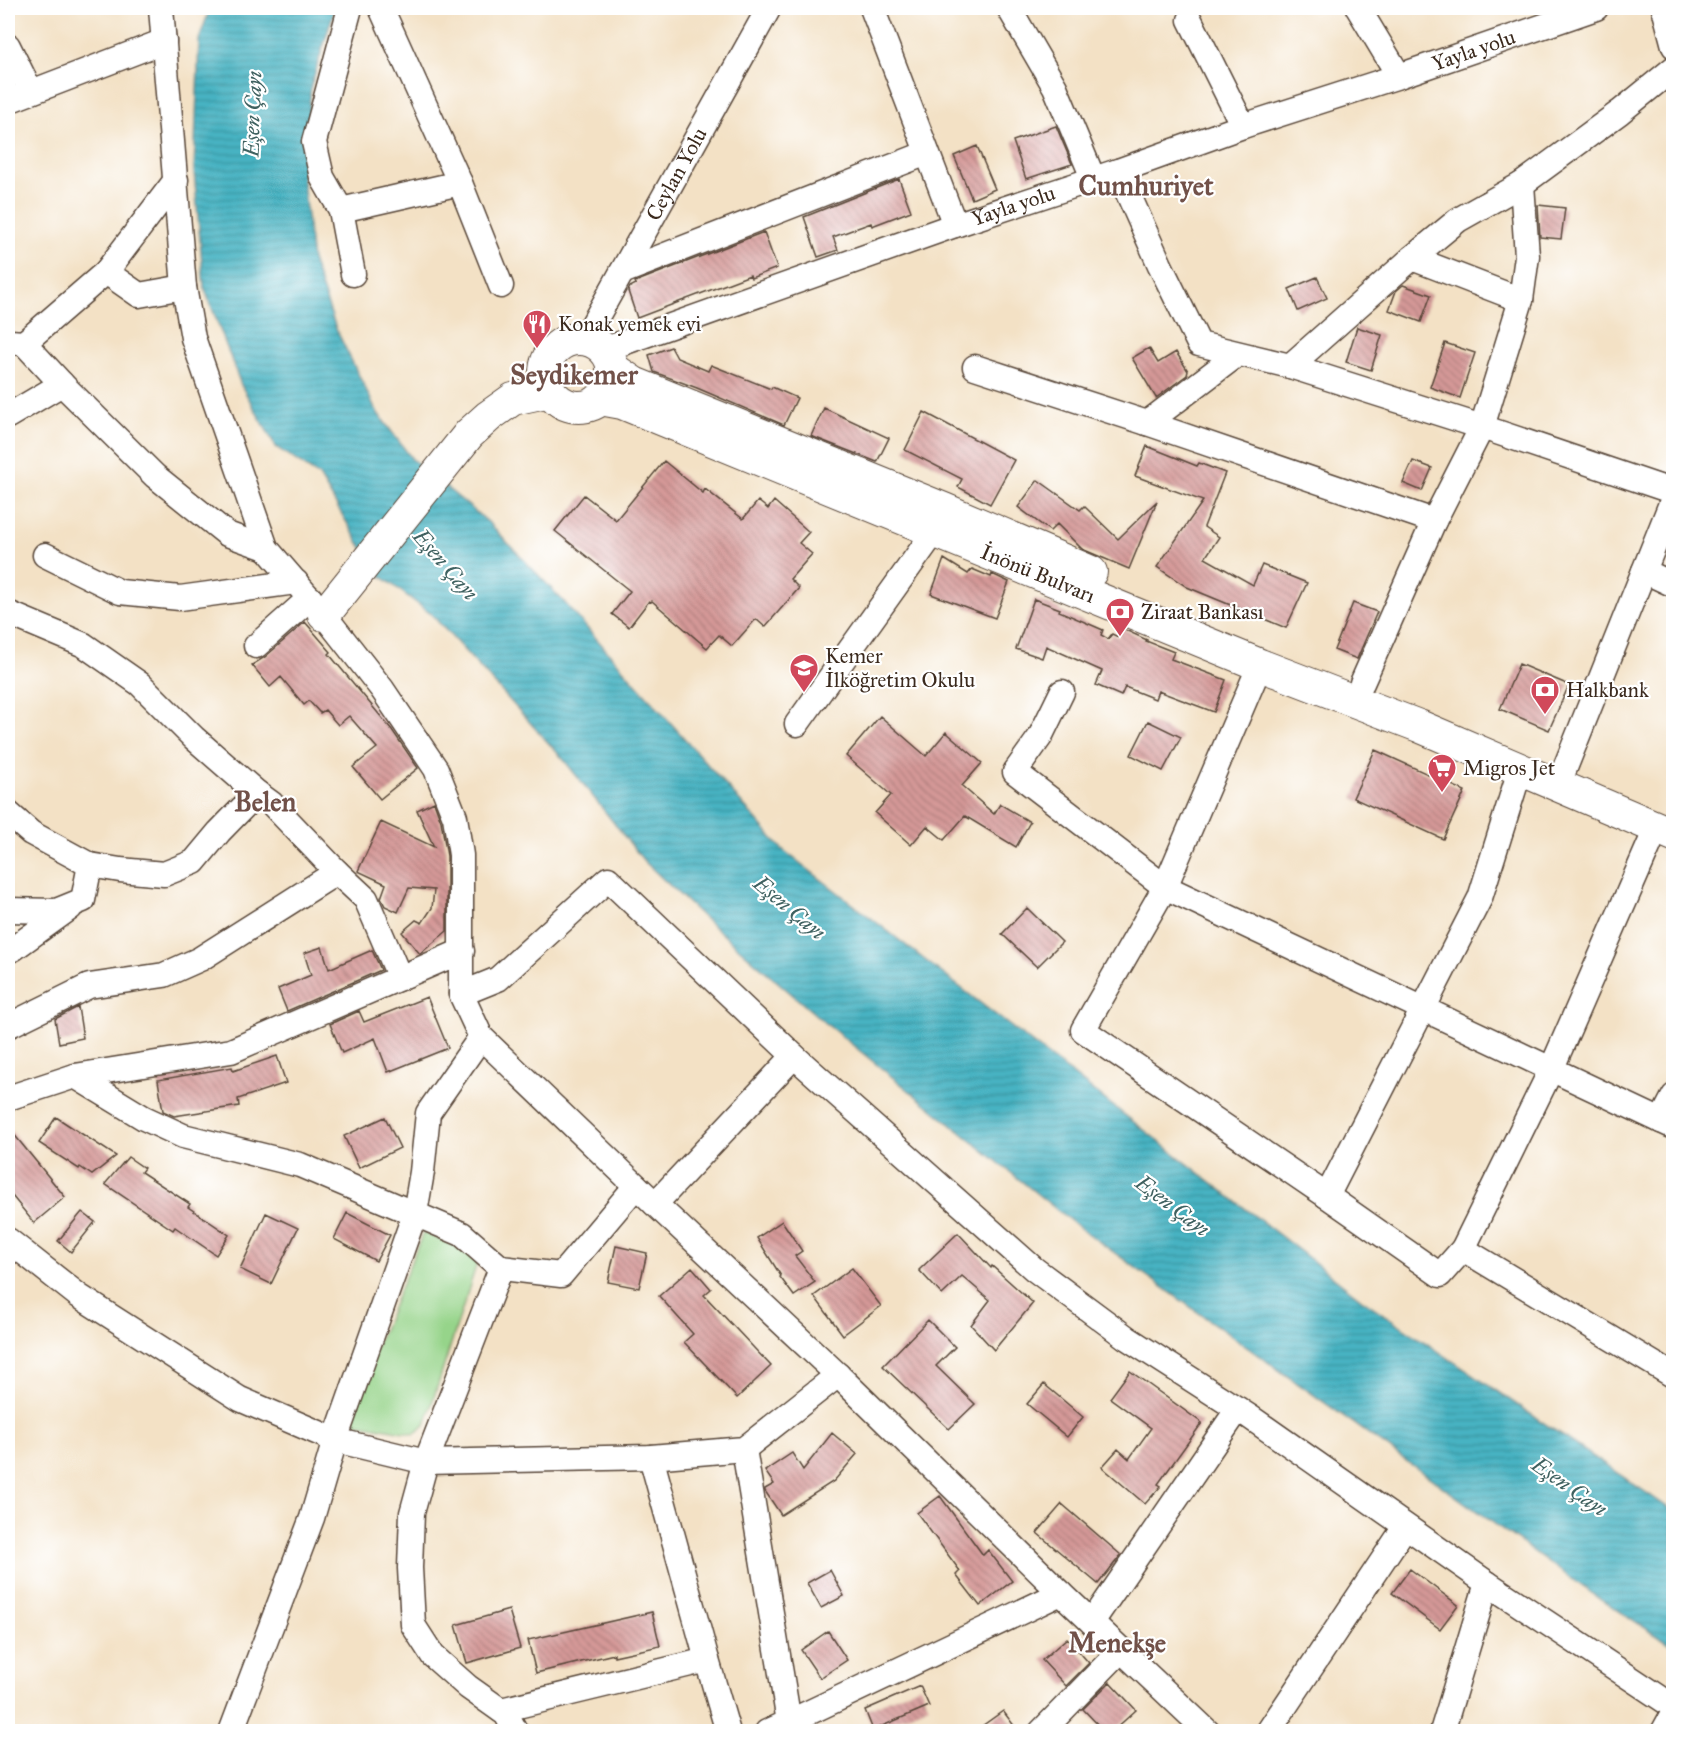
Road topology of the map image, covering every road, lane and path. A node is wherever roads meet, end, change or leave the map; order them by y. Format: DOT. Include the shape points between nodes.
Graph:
graph roads {
  1 [pos="161,8"];
  2 [pos="350,8"];
  3 [pos="769,8"];
  4 [pos="872,8"];
  5 [pos="1009,8"];
  6 [pos="1358,8"];
  7 [pos="1596,8"];
  8 [pos="1664,8"];
  9 [pos="389,14"];
  10 [pos="1190,20"];
  11 [pos="164,41"];
  12 [pos="8,46"];
  13 [pos="1674,46"];
  14 [pos="1674,68"];
  15 [pos="1399,76"];
  16 [pos="31,92"];
  17 [pos="8,101"];
  18 [pos="1243,126"];
  19 [pos="927,153"];
  20 [pos="1118,171"];
  21 [pos="1093,178"];
  22 [pos="176,180"];
  23 [pos="460,183"];
  24 [pos="1522,184"];
  25 [pos="340,210"];
  26 [pos="955,225"];
  27 [pos="1412,258"];
  28 [pos="106,272"];
  29 [pos="622,272"];
  30 [pos="353,274"];
  31 [pos="501,286"];
  32 [pos="184,287"];
  33 [pos="1521,300"];
  34 [pos="16,343"];
  35 [pos="600,352"];
  36 [pos="1238,354"];
  37 [pos="1290,366"];
  38 [pos="975,367"];
  39 [pos="62,384"];
  40 [pos="549,391"];
  41 [pos="600,399"];
  42 [pos="8,416"];
  43 [pos="1147,423"];
  44 [pos="1482,428"];
  45 [pos="1674,494"];
  46 [pos="940,520"];
  47 [pos="1434,521"];
  48 [pos="266,548"];
  49 [pos="45,555"];
  50 [pos="1644,571"];
  51 [pos="1674,585"];
  52 [pos="310,598"];
  53 [pos="8,613"];
  54 [pos="256,646"];
  55 [pos="1264,657"];
  56 [pos="1362,683"];
  57 [pos="1062,692"];
  58 [pos="797,724"];
  59 [pos="1520,770"];
  60 [pos="1561,776"];
  61 [pos="257,793"];
  62 [pos="8,813"];
  63 [pos="1668,826"];
  64 [pos="90,866"];
  65 [pos="338,872"];
  66 [pos="1165,887"];
  67 [pos="83,900"];
  68 [pos="8,910"];
  69 [pos="8,949"];
  70 [pos="462,951"];
  71 [pos="400,978"];
  72 [pos="461,994"];
  73 [pos="1422,1010"];
  74 [pos="8,1026"];
  75 [pos="480,1037"];
  76 [pos="794,1056"];
  77 [pos="1551,1070"];
  78 [pos="75,1076"];
  79 [pos="1674,1096"];
  80 [pos="8,1098"];
  81 [pos="1667,1124"];
  82 [pos="636,1186"];
  83 [pos="1327,1196"];
  84 [pos="656,1204"];
  85 [pos="415,1213"];
  86 [pos="8,1240"];
  87 [pos="1463,1249"];
  88 [pos="501,1268"];
  89 [pos="838,1375"];
  90 [pos="1674,1376"];
  91 [pos="1238,1409"];
  92 [pos="335,1440"];
  93 [pos="744,1449"];
  94 [pos="651,1457"];
  95 [pos="426,1462"];
  96 [pos="1405,1527"];
  97 [pos="1487,1583"];
  98 [pos="1061,1593"];
  99 [pos="1092,1622"];
  100 [pos="1121,1650"];
  101 [pos="707,1660"];
  102 [pos="1674,1707"];
  103 [pos="501,1710"];
  104 [pos="1674,1712"];
  105 [pos="789,1722"];
  106 [pos="231,1731"];
  107 [pos="516,1731"];
  108 [pos="728,1731"];
  109 [pos="767,1731"];
  110 [pos="1041,1731"];
  111 [pos="1208,1731"];
  112 [pos="1268,1731"];
  113 [pos="1442,1731"];
  114 [pos="1663,1731"];
  1 -- 11 [label="street"];
  2 -- 25 [label="street" via="314,142 322,177"];
  3 -- 29 [label="street, Ceylan Yolu"];
  4 -- 19 [label="street"];
  5 -- 21 [label="street" via="1055,87"];
  6 -- 15 [label="street"];
  7 -- 15 [label="street, Yayla yolu"];
  8 -- 13 [label="street"];
  9 -- 23 [label="street"];
  10 -- 18 [label="street"];
  11 -- 16 [label="street"];
  11 -- 22 [label="street"];
  12 -- 16 [label="street"];
  14 -- 24 [label="street"];
  15 -- 18 [label="street, Yayla yolu"];
  16 -- 17 [label="street"];
  18 -- 20 [label="street, Yayla yolu"];
  19 -- 26 [label="street"];
  19 -- 29 [label="street"];
  20 -- 21 [label="street, Yayla yolu"];
  20 -- 36 [label="street" via="1199,344"];
  21 -- 26 [label="street, Yayla yolu"];
  22 -- 28 [label="street"];
  22 -- 32 [label="street"];
  23 -- 25 [label="street"];
  23 -- 31 [label="street"];
  24 -- 27 [label="street" via="1458,220"];
  24 -- 33 [label="street" via="1527,256"];
  25 -- 30 [label="street"];
  26 -- 35 [label="street, Yayla yolu"];
  27 -- 33 [label="street"];
  27 -- 37 [label="street"];
  28 -- 32 [label="street" via="139,295"];
  28 -- 34 [label="street"];
  29 -- 35 [label="street, Ceylan Yolu"];
  32 -- 48 [label="street" via="193,338"];
  33 -- 44 [label="street"];
  34 -- 39 [label="street"];
  35 -- 40 [label="main road" via="574,340 555,349 545,368"];
  35 -- 41 [label="main road" via="612,380"];
  35 -- 46 [label="main road, İnönü Bulvarı" via="634,383"];
  36 -- 37 [label="street"];
  36 -- 43 [label="street"];
  37 -- 44 [label="street"];
  38 -- 43 [label="street"];
  39 -- 42 [label="street"];
  39 -- 48 [label="street" via="155,476 227,534"];
  40 -- 41 [label="main road" via="557,400 579,407"];
  40 -- 52 [label="main road" via="513,399 489,416 469,434 354,579"];
  41 -- 46 [label="main road, İnönü Bulvarı" via="622,403"];
  43 -- 47 [label="street"];
  44 -- 45 [label="street"];
  44 -- 47 [label="street"];
  45 -- 50 [label="street"];
  46 -- 55 [label="main road, İnönü Bulvarı"];
  46 -- 58 [label="street"];
  47 -- 56 [label="street"];
  48 -- 52 [label="street"];
  49 -- 52 [label="street" via="120,592 180,598"];
  50 -- 51 [label="street"];
  50 -- 60 [label="street"];
  52 -- 54 [label="street"];
  52 -- 70 [label="street" via="382,689 436,769 455,817 461,855"];
  53 -- 61 [label="street" via="84,645 140,684"];
  55 -- 56 [label="main road, İnönü Bulvarı"];
  55 -- 59 [label="main road, İnönü Bulvarı"];
  55 -- 66 [label="street"];
  56 -- 60 [label="main road, İnönü Bulvarı"];
  57 -- 66 [label="street" via="1040,737 1015,772"];
  59 -- 60 [label="main road, İnönü Bulvarı"];
  59 -- 73 [label="street" via="1480,898"];
  60 -- 63 [label="main road, İnönü Bulvarı"];
  61 -- 64 [label="street" via="194,862 164,874"];
  61 -- 65 [label="street"];
  62 -- 64 [label="street" via="31,833"];
  63 -- 77 [label="street"];
  64 -- 67 [label="street"];
  65 -- 71 [label="street" via="366,899"];
  65 -- 74 [label="street" via="200,959 164,975 89,986"];
  66 -- 73 [label="street"];
  66 -- 83 [label="street" via="1083,1030"];
  67 -- 68 [label="street" via="56,911"];
  67 -- 69 [label="street"];
  70 -- 71 [label="street"];
  70 -- 72 [label="street"];
  71 -- 78 [label="street" via="231,1052"];
  72 -- 75 [label="street"];
  72 -- 76 [label="street" via="498,979 608,879"];
  73 -- 77 [label="street"];
  73 -- 83 [label="street"];
  75 -- 82 [label="street"];
  75 -- 85 [label="street" via="428,1113"];
  76 -- 84 [label="street"];
  76 -- 91 [label="street" via="1034,1269 1127,1338"];
  77 -- 81 [label="street"];
  77 -- 87 [label="street"];
  78 -- 80 [label="street"];
  78 -- 85 [label="street" via="144,1118 183,1136 300,1165"];
  79 -- 81 [label="street"];
  82 -- 84 [label="street"];
  82 -- 88 [label="street" via="561,1275"];
  83 -- 87 [label="street" via="1440,1275"];
  84 -- 89 [label="street"];
  85 -- 88 [label="street" via="462,1234"];
  85 -- 92 [label="street"];
  86 -- 92 [label="street" via="79,1296 240,1399"];
  87 -- 90 [label="street"];
  88 -- 95 [label="street"];
  89 -- 93 [label="street"];
  89 -- 98 [label="street"];
  91 -- 96 [label="street"];
  91 -- 99 [label="street"];
  92 -- 95 [label="street"];
  92 -- 106 [label="street" via="312,1518"];
  93 -- 94 [label="street"];
  93 -- 105 [label="street"];
  94 -- 95 [label="street"];
  94 -- 101 [label="street"];
  95 -- 103 [label="street" via="412,1513 413,1625 433,1656"];
  96 -- 97 [label="street"];
  96 -- 112 [label="street"];
  97 -- 102 [label="street"];
  97 -- 113 [label="street"];
  98 -- 99 [label="street"];
  98 -- 105 [label="street"];
  99 -- 100 [label="street"];
  100 -- 110 [label="street"];
  100 -- 111 [label="street"];
  101 -- 103 [label="street"];
  101 -- 108 [label="street"];
  103 -- 107 [label="street"];
  104 -- 114 [label="street"];
  105 -- 109 [label="street"];
}
